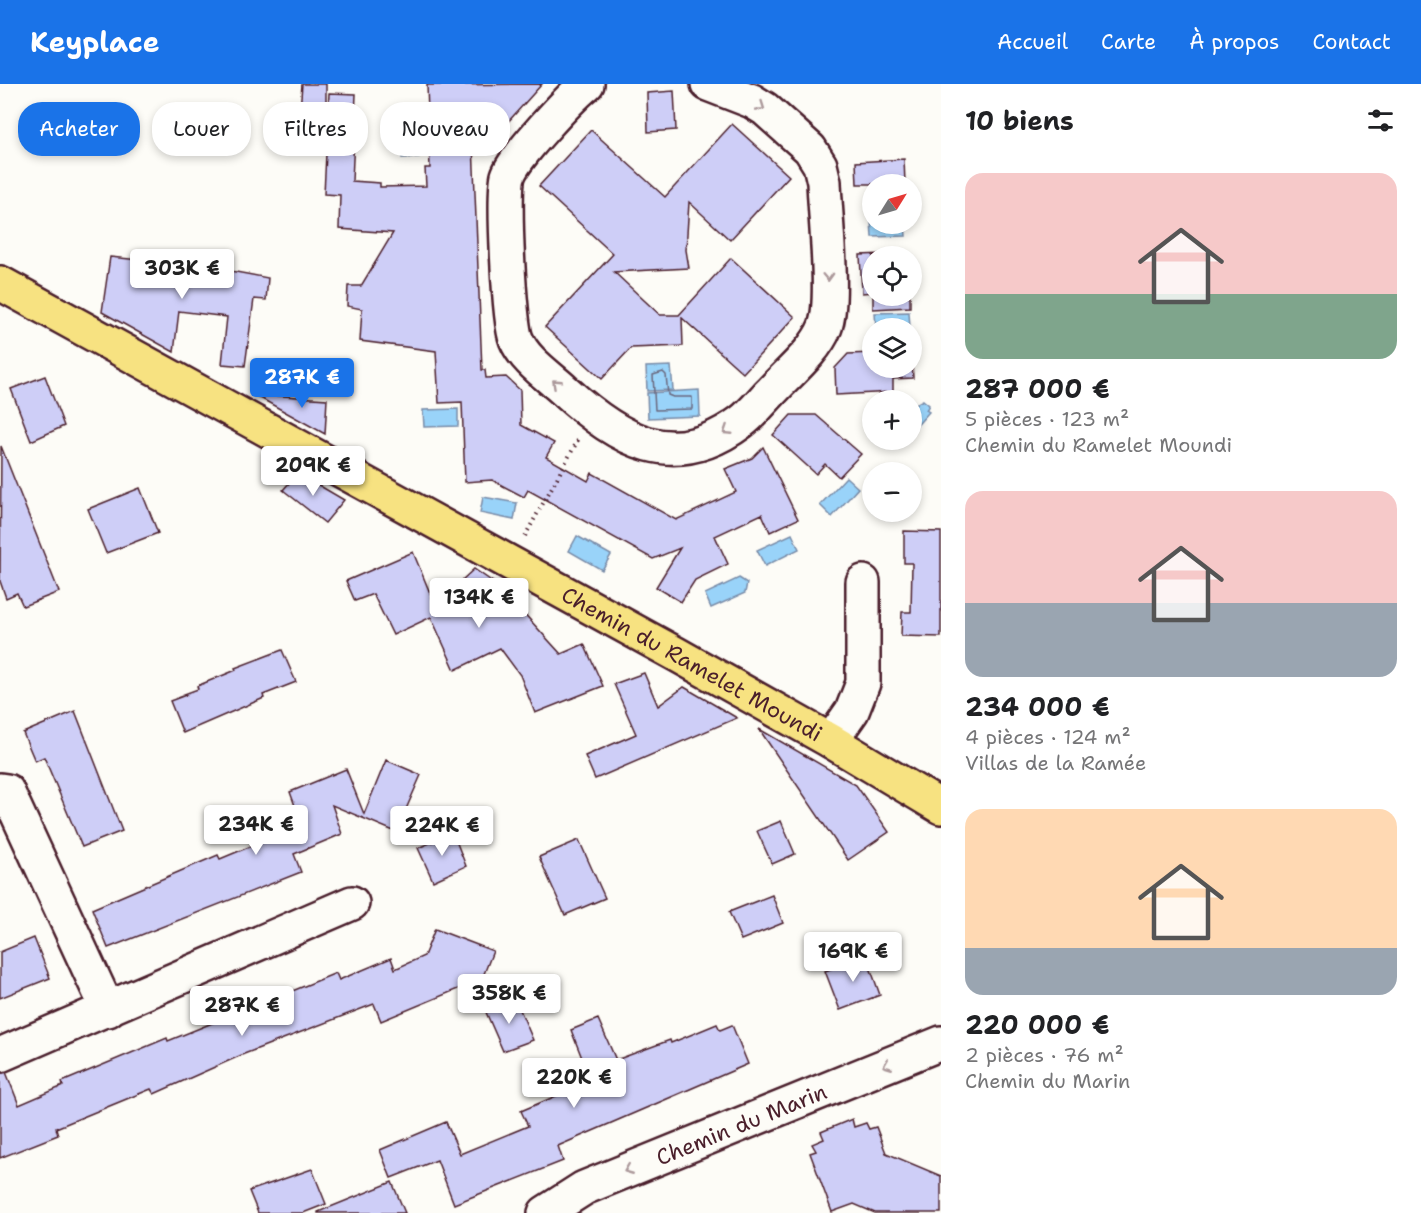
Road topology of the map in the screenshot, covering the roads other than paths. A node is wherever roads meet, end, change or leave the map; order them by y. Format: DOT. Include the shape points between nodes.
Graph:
graph roads {
  1 [pos="587,84"];
  2 [pos="708,84"];
  3 [pos="0,283"];
  4 [pos="863,582"];
  5 [pos="831,741"];
  6 [pos="0,790"];
  7 [pos="941,807"];
  8 [pos="352,903"];
  9 [pos="108,1010"];
  10 [pos="941,1043"];
  11 [pos="0,1054"];
  12 [pos="545,1213"];
  2 -- 1 [label="street, one-way" via="765,109 810,149 820,165 829,306 816,343 744,421 718,437 690,447 662,448 617,433 592,416 526,355 515,339 505,195 508,175 520,156"];
  3 -- 5 [label="main road, Chemin du Ramelet Moundi"];
  4 -- 5 [label="street" via="863,683 852,711"];
  5 -- 7 [label="main road, Chemin du Ramelet Moundi"];
  6 -- 9 [label="street" via="7,791"];
  8 -- 9 [label="street"];
  9 -- 11 [label="street"];
  10 -- 12 [label="street, Chemin du Marin, one-way" via="584,1188"];
}
